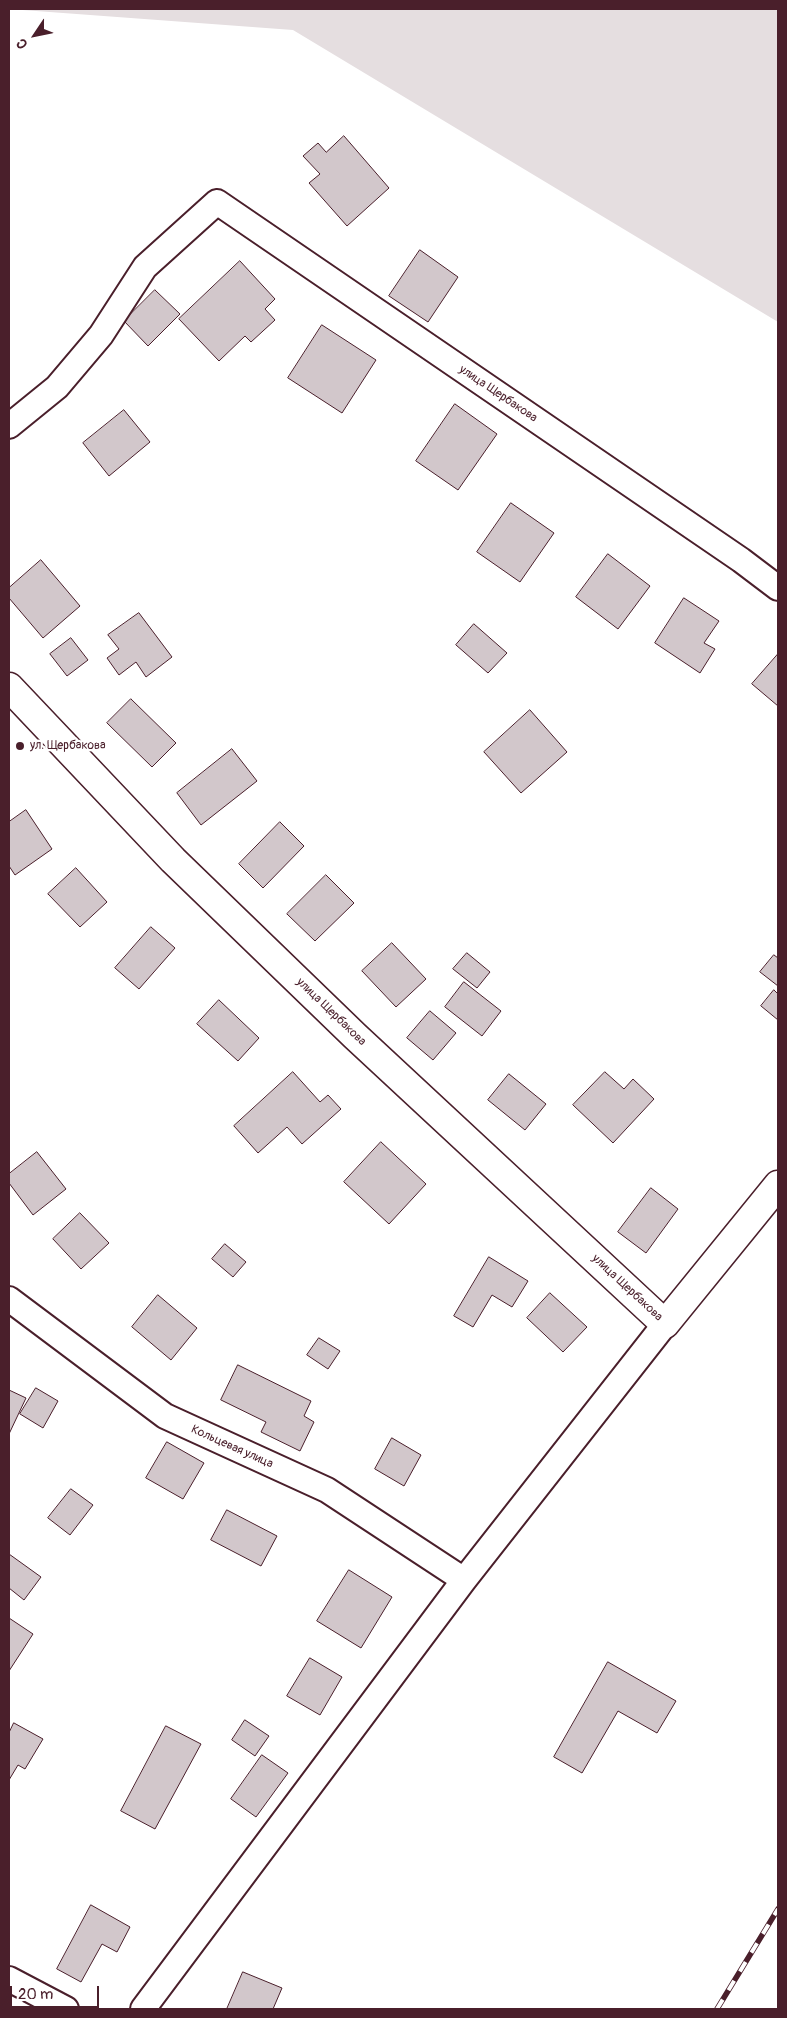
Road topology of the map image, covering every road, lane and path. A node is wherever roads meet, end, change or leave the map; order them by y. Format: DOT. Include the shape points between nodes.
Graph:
graph roads {
  1 [pos="9,426"];
  2 [pos="778,588"];
  3 [pos="9,687"];
  4 [pos="778,1185"];
  5 [pos="9,1299"];
  6 [pos="665,1324"];
  7 [pos="464,1580"];
  8 [pos="9,1979"];
  9 [pos="66,2009"];
  10 [pos="143,2009"];
  1 -- 2 [label="street, улица Щербакова" via="57,387 101,335 145,268 217,202"];
  3 -- 6 [label="street, улица Щербакова" via="173,860 355,1036"];
  4 -- 6 [label="street"];
  5 -- 7 [label="street, Кольцевая улица" via="165,1416 327,1490"];
  6 -- 7 [label="street"];
  7 -- 10 [label="street"];
  8 -- 9 [label="street"];
}
